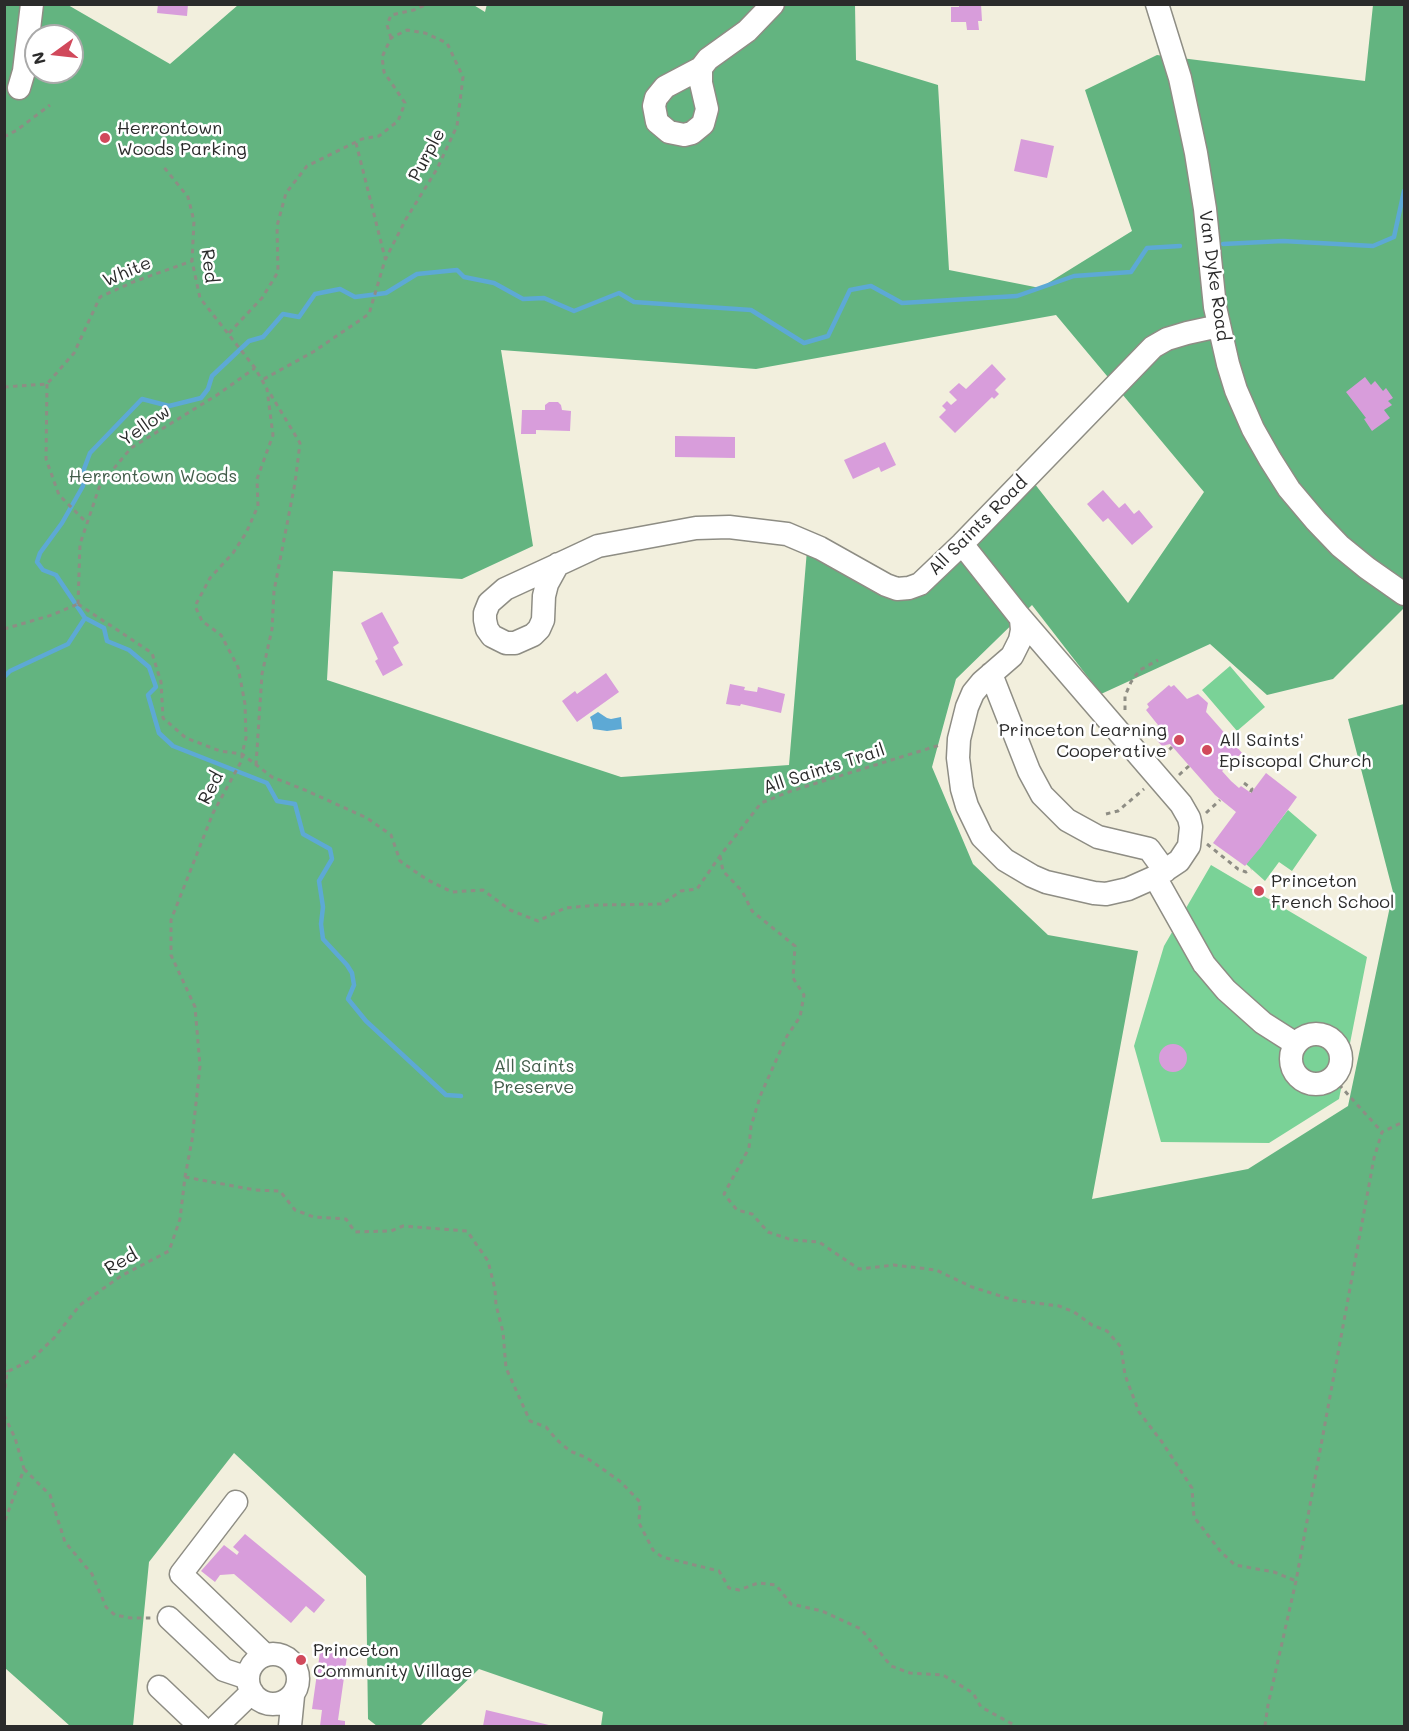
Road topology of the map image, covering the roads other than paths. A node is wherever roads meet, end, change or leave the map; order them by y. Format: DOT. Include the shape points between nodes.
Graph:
graph roads {
  1 [pos="32,4"];
  2 [pos="773,4"];
  3 [pos="1157,4"];
  4 [pos="701,68"];
  5 [pos="20,88"];
  6 [pos="1219,326"];
  7 [pos="962,543"];
  8 [pos="558,564"];
  9 [pos="1404,594"];
  10 [pos="1021,619"];
  11 [pos="991,674"];
  12 [pos="1160,874"];
  13 [pos="1296,1044"];
  14 [pos="236,1502"];
  15 [pos="169,1618"];
  16 [pos="264,1654"];
  17 [pos="250,1685"];
  18 [pos="159,1687"];
  19 [pos="293,1696"];
  20 [pos="200,1726"];
  21 [pos="217,1726"];
  22 [pos="290,1726"];
  1 -- 5 [label="street"];
  2 -- 4 [label="street"];
  3 -- 6 [label="street, Van Dyke Road" via="1196,153"];
  6 -- 7 [label="street, All Saints Road" via="1167,339 1153,347"];
  6 -- 9 [label="street, Van Dyke Road" via="1236,390 1253,429 1289,489 1340,546"];
  7 -- 8 [label="street, All Saints Road" via="920,584 897,589 788,534 729,527 696,528 598,546"];
  7 -- 10 [label="street"];
  10 -- 11 [label="street" via="1020,640 1012,656"];
  10 -- 12 [label="street" via="1189,818 1190,846 1179,861"];
  11 -- 12 [label="street" via="1042,795 1067,820 1098,837 1149,849"];
  11 -- 12 [label="street" via="973,693 959,739 959,772 967,806 982,837 1005,860 1032,876 1100,894 1128,889"];
  12 -- 13 [label="street" via="1204,964 1263,1023"];
  13 -- 13 [label="street" via="1317,1034 1333,1040 1341,1063 1338,1071 1326,1082 1310,1083 1293,1067"];
  14 -- 16 [label="street" via="181,1574"];
  15 -- 17 [label="street" via="224,1670"];
  16 -- 17 [label="street" via="252,1664"];
  16 -- 19 [label="street" via="277,1653 291,1660 298,1670"];
  17 -- 19 [label="street" via="257,1699 272,1704"];
  17 -- 21 [label="street"];
  18 -- 20 [label="street"];
  19 -- 22 [label="street"];
}
